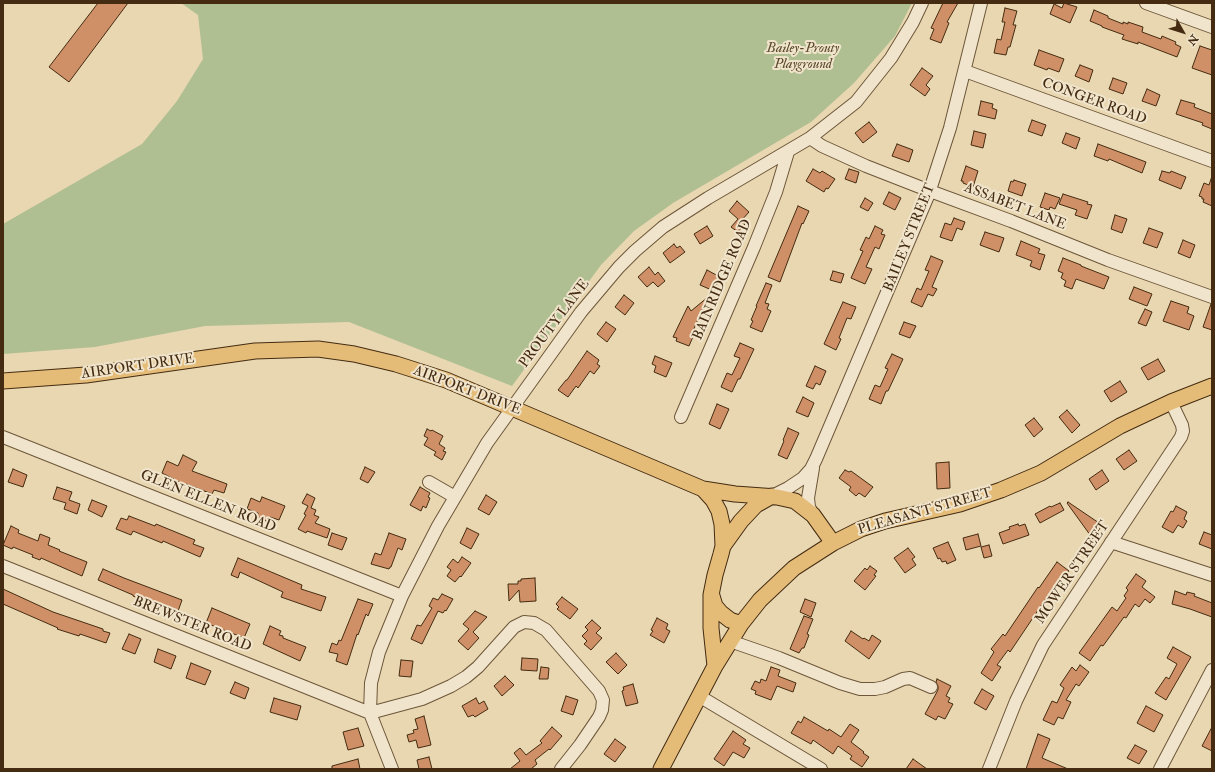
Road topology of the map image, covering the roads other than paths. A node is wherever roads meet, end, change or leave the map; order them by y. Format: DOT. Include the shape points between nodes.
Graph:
graph roads {
  1 [pos="922,3"];
  2 [pos="981,3"];
  3 [pos="1146,3"];
  4 [pos="1212,27"];
  5 [pos="965,71"];
  6 [pos="810,138"];
  7 [pos="788,152"];
  8 [pos="1212,161"];
  9 [pos="930,191"];
  10 [pos="1212,297"];
  11 [pos="3,381"];
  12 [pos="1212,386"];
  13 [pos="1171,402"];
  14 [pos="512,408"];
  15 [pos="681,417"];
  16 [pos="3,437"];
  17 [pos="814,464"];
  18 [pos="429,482"];
  19 [pos="703,489"];
  20 [pos="455,496"];
  21 [pos="772,496"];
  22 [pos="813,515"];
  23 [pos="1111,542"];
  24 [pos="833,543"];
  25 [pos="723,546"];
  26 [pos="3,566"];
  27 [pos="1212,575"];
  28 [pos="402,596"];
  29 [pos="711,596"];
  30 [pos="741,624"];
  31 [pos="730,641"];
  32 [pos="715,666"];
  33 [pos="1212,670"];
  34 [pos="931,687"];
  35 [pos="699,696"];
  36 [pos="370,713"];
  37 [pos="392,769"];
  38 [pos="561,769"];
  39 [pos="661,769"];
  40 [pos="821,769"];
  41 [pos="989,769"];
  42 [pos="1160,769"];
  1 -- 6 [label="street, PROUTY LANE" via="900,43 871,84 856,102"];
  2 -- 5 [label="street, BAILEY STREET"];
  3 -- 4 [label="street"];
  5 -- 8 [label="street, CONGER ROAD"];
  5 -- 9 [label="street, BAILEY STREET"];
  6 -- 7 [label="street, PROUTY LANE"];
  6 -- 9 [label="street, ASSABET LANE" via="866,166"];
  7 -- 14 [label="street, PROUTY LANE" via="663,227 635,251 611,275 581,312"];
  7 -- 15 [label="street, BAINRIDGE ROAD" via="776,192 754,247"];
  9 -- 10 [label="street, ASSABET LANE"];
  9 -- 17 [label="street, BAILEY STREET"];
  11 -- 14 [label="main road, AIRPORT DRIVE" via="86,375 255,351 318,349 396,364 446,380"];
  12 -- 13 [label="main road, PLEASANT STREET"];
  13 -- 23 [label="street, MOWER STREET" via="1182,425 1181,437"];
  13 -- 24 [label="main road, PLEASANT STREET" via="1120,426 1041,473 1001,490 960,504 874,525"];
  14 -- 19 [label="main road, AIRPORT DRIVE"];
  14 -- 20 [label="street, PROUTY LANE"];
  16 -- 28 [label="street, GLEN ELLEN ROAD"];
  17 -- 21 [label="street, BAILEY STREET" via="798,482"];
  17 -- 22 [label="street, BAILEY STREET" via="808,498"];
  18 -- 20 [label="street"];
  19 -- 21 [label="main road, AIRPORT DRIVE"];
  19 -- 25 [label="main road, AIRPORT DRIVE" via="719,511"];
  20 -- 28 [label="street, PROUTY LANE"];
  21 -- 22 [label="main road, AIRPORT DRIVE" via="795,501"];
  21 -- 25 [label="main road, AIRPORT DRIVE" via="756,505"];
  22 -- 24 [label="main road, BAILEY STREET"];
  23 -- 27 [label="street"];
  23 -- 41 [label="street, MOWER STREET" via="1036,659"];
  24 -- 30 [label="main road, PLEASANT STREET" via="782,578"];
  25 -- 29 [label="main road, AIRPORT DRIVE"];
  26 -- 36 [label="street, BREWSTER ROAD"];
  28 -- 36 [label="street, PROUTY LANE" via="379,652 371,683"];
  29 -- 30 [label="main road" via="721,613"];
  29 -- 32 [label="main road, AIRPORT DRIVE"];
  30 -- 31 [label="main road, PLEASANT STREET"];
  31 -- 32 [label="main road, PLEASANT STREET"];
  31 -- 34 [label="street" via="860,689 875,689 910,678"];
  32 -- 35 [label="main road, PLEASANT STREET"];
  33 -- 42 [label="street"];
  35 -- 39 [label="main road, PLEASANT STREET"];
  35 -- 40 [label="street"];
  36 -- 37 [label="street, PROUTY LANE"];
  36 -- 38 [label="street" via="422,699 454,684 478,667 514,627 524,622 534,623 546,630 598,689 603,700 599,717"];
}
